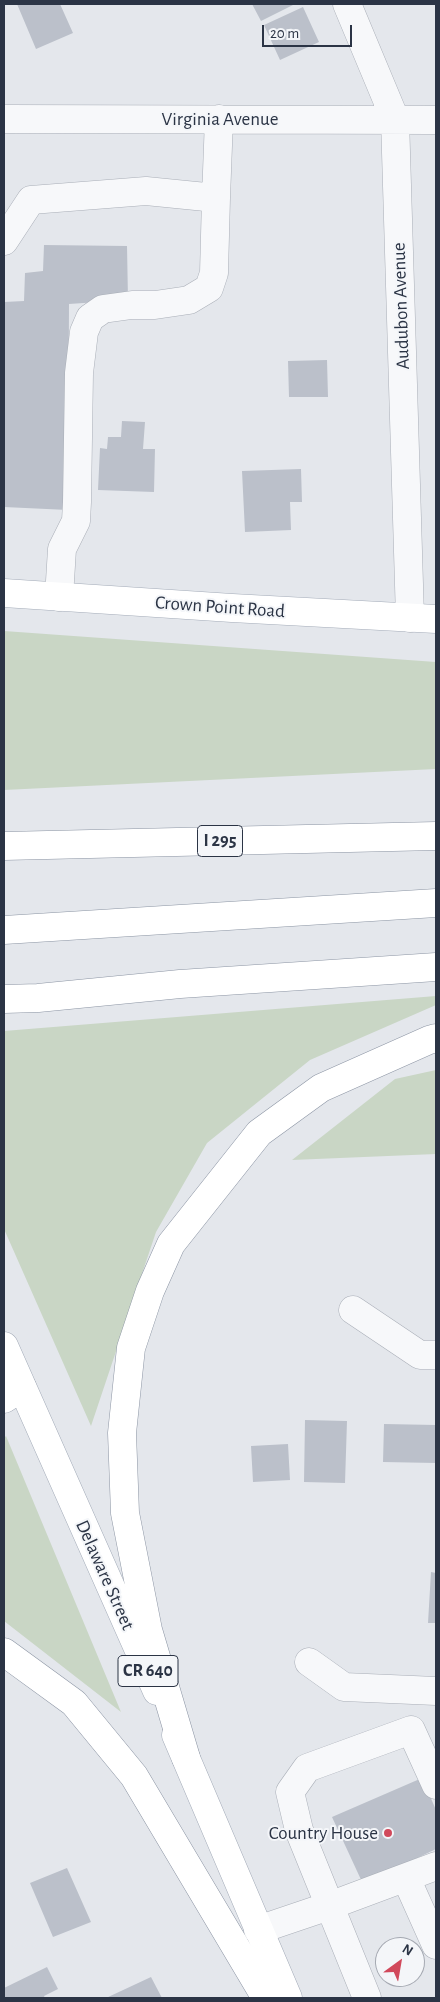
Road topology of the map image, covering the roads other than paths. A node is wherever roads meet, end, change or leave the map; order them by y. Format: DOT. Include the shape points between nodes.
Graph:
graph roads {
  1 [pos="348,4"];
  2 [pos="4,119"];
  3 [pos="219,119"];
  4 [pos="395,119"];
  5 [pos="436,120"];
  6 [pos="216,198"];
  7 [pos="4,241"];
  8 [pos="4,593"];
  9 [pos="60,597"];
  10 [pos="423,618"];
  11 [pos="436,836"];
  12 [pos="4,846"];
  13 [pos="436,903"];
  14 [pos="7,929"];
  15 [pos="436,967"];
  16 [pos="4,999"];
  17 [pos="436,1038"];
  18 [pos="354,1310"];
  19 [pos="4,1346"];
  20 [pos="436,1355"];
  21 [pos="13,1393"];
  22 [pos="4,1652"];
  23 [pos="309,1662"];
  24 [pos="436,1691"];
  25 [pos="186,1758"];
  26 [pos="436,1785"];
  27 [pos="436,1866"];
  28 [pos="406,1878"];
  29 [pos="329,1906"];
  30 [pos="258,1930"];
  31 [pos="436,1945"];
  32 [pos="266,1998"];
  33 [pos="288,1998"];
  34 [pos="367,1998"];
  1 -- 4 [label="street, Audubon Avenue"];
  2 -- 3 [label="street, Virginia Avenue"];
  3 -- 4 [label="street, Virginia Avenue"];
  3 -- 6 [label="street"];
  4 -- 5 [label="street, Virginia Avenue"];
  4 -- 10 [label="street, Audubon Avenue"];
  6 -- 7 [label="street" via="146,192 31,200"];
  6 -- 9 [label="street" via="214,274 209,288 189,300 103,309 90,318 84,332 76,521 62,549"];
  8 -- 9 [label="main road, Crown Point Road"];
  9 -- 10 [label="main road, Crown Point Road"];
  11 -- 12 [label="main road, I 295"];
  13 -- 14 [label="main road"];
  15 -- 16 [label="main road"];
  17 -- 25 [label="main road" via="321,1088 259,1133 171,1244 150,1291 131,1348 122,1433 125,1513 147,1623"];
  18 -- 20 [label="street" via="420,1355"];
  19 -- 21 [label="main road, Delaware Street / CR 640"];
  21 -- 25 [label="main road, Delaware Street / CR 640"];
  22 -- 32 [label="main road" via="74,1703 134,1776"];
  23 -- 24 [label="street" via="344,1687"];
  25 -- 30 [label="main road, Delaware Street / CR 640"];
  26 -- 29 [label="street" via="411,1730 307,1768 290,1792 299,1830"];
  27 -- 28 [label="street"];
  28 -- 29 [label="street"];
  28 -- 31 [label="street"];
  29 -- 30 [label="street"];
  29 -- 34 [label="street"];
  30 -- 33 [label="main road, Delaware Street / CR 640"];
}
